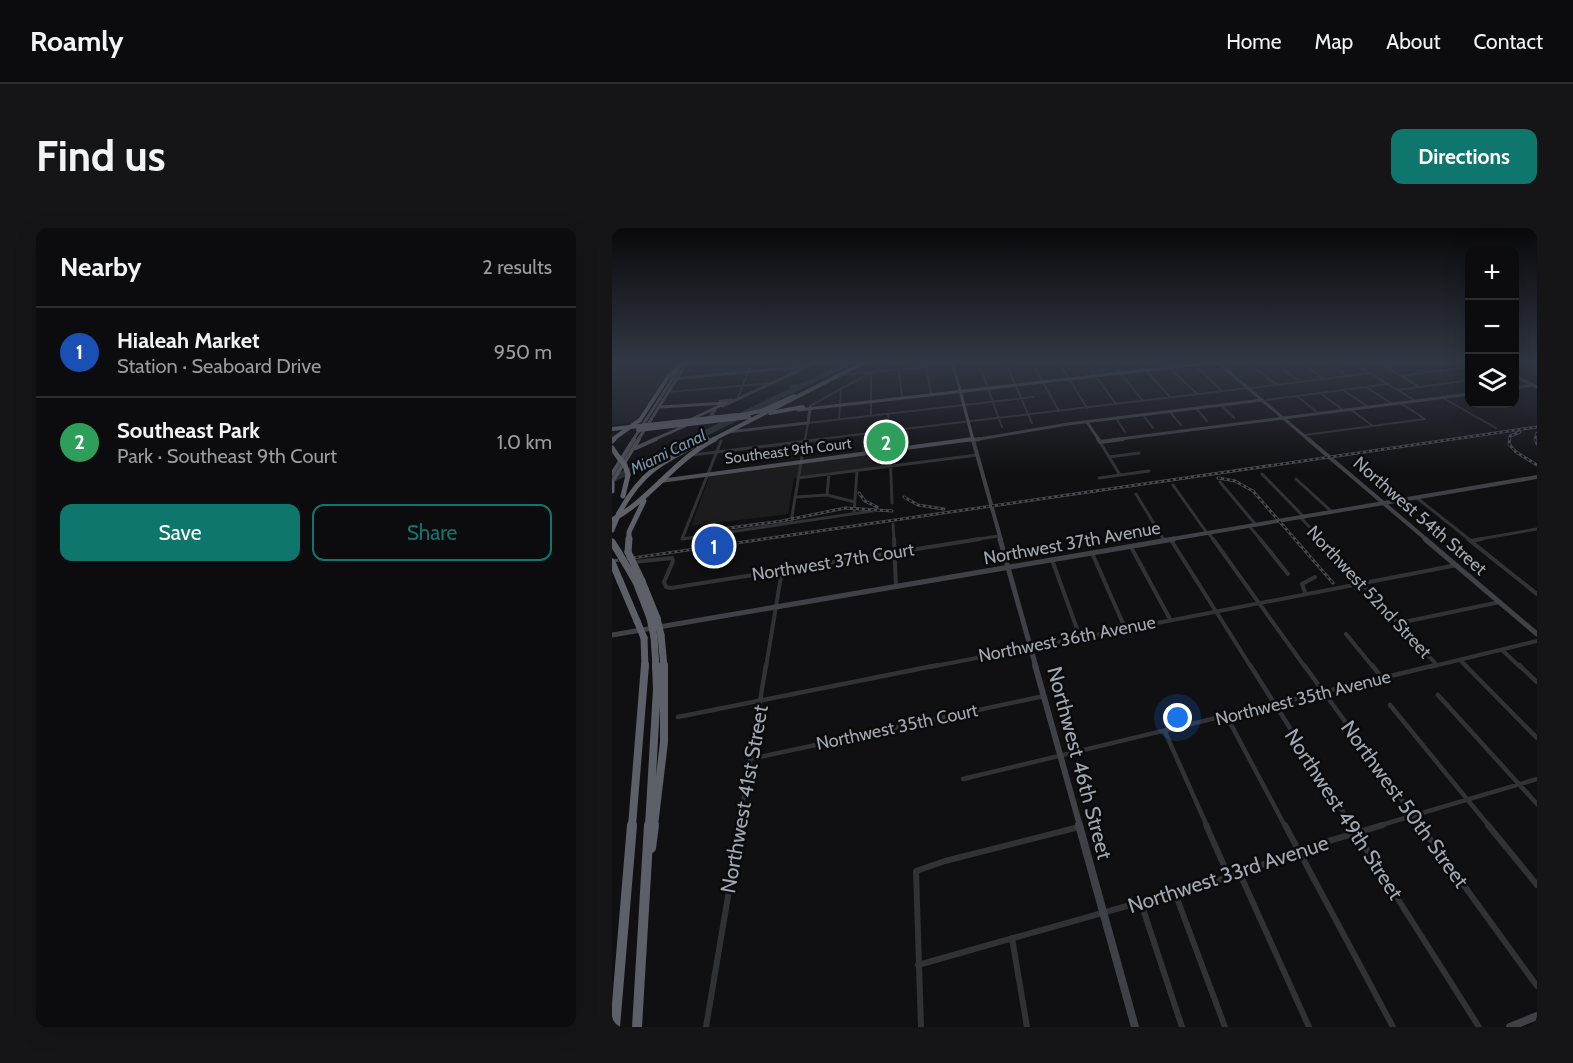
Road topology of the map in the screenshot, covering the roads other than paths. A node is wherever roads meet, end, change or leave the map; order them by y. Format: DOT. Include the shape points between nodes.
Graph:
graph roads {
  1 [pos="654,398"];
  2 [pos="662,398"];
  3 [pos="789,398"];
  4 [pos="789,398"];
  5 [pos="796,398"];
  6 [pos="825,398"];
  7 [pos="841,398"];
  8 [pos="889,398"];
  9 [pos="962,398"];
  10 [pos="992,398"];
  11 [pos="1031,398"];
  12 [pos="1052,398"];
  13 [pos="1081,398"];
  14 [pos="1112,398"];
  15 [pos="1141,398"];
  16 [pos="1167,398"];
  17 [pos="1272,398"];
  18 [pos="1299,398"];
  19 [pos="1327,398"];
  20 [pos="1355,398"];
  21 [pos="1383,398"];
  22 [pos="1411,398"];
  23 [pos="1439,398"];
  24 [pos="1443,398"];
  25 [pos="737,399"];
  26 [pos="1022,399"];
  27 [pos="1264,399"];
  28 [pos="871,400"];
  29 [pos="1414,400"];
  30 [pos="720,401"];
  31 [pos="1143,401"];
  32 [pos="993,402"];
  33 [pos="1399,402"];
  34 [pos="841,403"];
  35 [pos="1390,403"];
  36 [pos="1116,404"];
  37 [pos="1221,405"];
  38 [pos="657,406"];
  39 [pos="723,406"];
  40 [pos="964,406"];
  41 [pos="1367,406"];
  42 [pos="803,407"];
  43 [pos="810,407"];
  44 [pos="778,408"];
  45 [pos="1087,408"];
  46 [pos="1196,408"];
  47 [pos="1349,409"];
  48 [pos="715,410"];
  49 [pos="1343,410"];
  50 [pos="1059,411"];
  51 [pos="1170,412"];
  52 [pos="1318,413"];
  53 [pos="758,414"];
  54 [pos="888,414"];
  55 [pos="1029,415"];
  56 [pos="1143,415"];
  57 [pos="871,416"];
  58 [pos="649,417"];
  59 [pos="747,418"];
  60 [pos="999,418"];
  61 [pos="1116,418"];
  62 [pos="1234,418"];
  63 [pos="1284,418"];
  64 [pos="690,420"];
  65 [pos="721,420"];
  66 [pos="839,420"];
  67 [pos="1207,421"];
  68 [pos="969,422"];
  69 [pos="1087,422"];
  70 [pos="734,423"];
  71 [pos="808,423"];
  72 [pos="1032,423"];
  73 [pos="1181,424"];
  74 [pos="685,426"];
  75 [pos="1373,426"];
  76 [pos="629,427"];
  77 [pos="645,427"];
  78 [pos="1002,427"];
  79 [pos="663,428"];
  80 [pos="1153,428"];
  81 [pos="1496,428"];
  82 [pos="889,431"];
  83 [pos="726,432"];
  84 [pos="1125,432"];
  85 [pos="613,435"];
  86 [pos="715,435"];
  87 [pos="1305,435"];
  88 [pos="654,439"];
  89 [pos="639,440"];
  90 [pos="973,440"];
  91 [pos="721,441"];
  92 [pos="633,442"];
  93 [pos="804,442"];
  94 [pos="1100,442"];
  95 [pos="634,449"];
  96 [pos="890,451"];
  97 [pos="716,452"];
  98 [pos="1139,453"];
  99 [pos="690,455"];
  100 [pos="977,455"];
  101 [pos="617,456"];
  102 [pos="1109,457"];
  103 [pos="801,462"];
  104 [pos="612,463"];
  105 [pos="890,466"];
  106 [pos="857,471"];
  107 [pos="1149,471"];
  108 [pos="612,474"];
  109 [pos="664,474"];
  110 [pos="708,474"];
  111 [pos="829,474"];
  112 [pos="1262,474"];
  113 [pos="1120,475"];
  114 [pos="1537,477"];
  115 [pos="673,478"];
  116 [pos="798,478"];
  117 [pos="1099,478"];
  118 [pos="1296,478"];
  119 [pos="612,482"];
  120 [pos="1220,482"];
  121 [pos="657,484"];
  122 [pos="1173,485"];
  123 [pos="612,491"];
  124 [pos="1136,494"];
  125 [pos="827,495"];
  126 [pos="795,497"];
  127 [pos="1417,498"];
  128 [pos="624,499"];
  129 [pos="855,502"];
  130 [pos="892,503"];
  131 [pos="1385,504"];
  132 [pos="872,511"];
  133 [pos="854,513"];
  134 [pos="1332,513"];
  135 [pos="612,518"];
  136 [pos="1303,518"];
  137 [pos="791,522"];
  138 [pos="893,524"];
  139 [pos="1250,526"];
  140 [pos="1257,526"];
  141 [pos="1537,529"];
  142 [pos="612,530"];
  143 [pos="1208,534"];
  144 [pos="999,536"];
  145 [pos="1171,540"];
  146 [pos="1164,541"];
  147 [pos="612,542"];
  148 [pos="1470,542"];
  149 [pos="1131,547"];
  150 [pos="895,553"];
  151 [pos="1092,553"];
  152 [pos="1052,560"];
  153 [pos="612,564"];
  154 [pos="1457,565"];
  155 [pos="1008,568"];
  156 [pos="782,570"];
  157 [pos="1288,574"];
  158 [pos="1315,577"];
  159 [pos="639,582"];
  160 [pos="1360,582"];
  161 [pos="668,587"];
  162 [pos="896,587"];
  163 [pos="1306,592"];
  164 [pos="1537,594"];
  165 [pos="1258,602"];
  166 [pos="1500,602"];
  167 [pos="776,607"];
  168 [pos="1216,610"];
  169 [pos="1170,619"];
  170 [pos="1398,623"];
  171 [pos="1125,628"];
  172 [pos="1346,634"];
  173 [pos="1537,634"];
  174 [pos="612,635"];
  175 [pos="653,637"];
  176 [pos="1080,637"];
  177 [pos="1537,641"];
  178 [pos="1030,647"];
  179 [pos="1502,650"];
  180 [pos="1460,660"];
  181 [pos="1437,665"];
  182 [pos="1383,679"];
  183 [pos="1537,682"];
  184 [pos="1325,694"];
  185 [pos="1438,695"];
  186 [pos="1044,696"];
  187 [pos="761,700"];
  188 [pos="1390,705"];
  189 [pos="1275,706"];
  190 [pos="678,717"];
  191 [pos="1227,717"];
  192 [pos="1165,732"];
  193 [pos="1537,738"];
  194 [pos="1060,757"];
  195 [pos="750,759"];
  196 [pos="963,779"];
  197 [pos="1537,779"];
  198 [pos="1519,784"];
  199 [pos="1467,799"];
  200 [pos="1537,804"];
  201 [pos="1413,815"];
  202 [pos="1079,827"];
  203 [pos="1357,833"];
  204 [pos="1298,850"];
  205 [pos="1240,873"];
  206 [pos="1229,877"];
  207 [pos="1537,885"];
  208 [pos="1175,893"];
  209 [pos="1142,903"];
  210 [pos="1103,914"];
  211 [pos="1012,938"];
  212 [pos="918,965"];
  213 [pos="1537,986"];
  214 [pos="1537,1016"];
  215 [pos="615,1027"];
  216 [pos="637,1027"];
  217 [pos="705,1027"];
  218 [pos="921,1027"];
  219 [pos="1027,1027"];
  220 [pos="1135,1027"];
  221 [pos="1182,1027"];
  222 [pos="1225,1027"];
  223 [pos="1309,1027"];
  224 [pos="1393,1027"];
  225 [pos="1479,1027"];
  226 [pos="1510,1027"];
  1 -- 85 [label="highway, bridge" via="640,420"];
  2 -- 38 [label="main road"];
  3 -- 53 [label="highway"];
  4 -- 65 [label="highway, bridge" via="761,411"];
  5 -- 44 [label="highway"];
  6 -- 43 [label="street"];
  7 -- 34 [label="street"];
  8 -- 28 [label="main road"];
  9 -- 40 [label="main road"];
  10 -- 32 [label="street"];
  11 -- 26 [label="street"];
  12 -- 50 [label="street"];
  13 -- 45 [label="street"];
  14 -- 36 [label="street"];
  15 -- 31 [label="street"];
  16 -- 31 [label="street"];
  17 -- 27 [label="street"];
  18 -- 52 [label="street"];
  19 -- 49 [label="street"];
  20 -- 41 [label="street"];
  21 -- 35 [label="street"];
  22 -- 29 [label="street"];
  23 -- 29 [label="street"];
  24 -- 81 [label="street"];
  25 -- 30 [label="street"];
  25 -- 39 [label="street"];
  26 -- 32 [label="street"];
  26 -- 55 [label="street"];
  27 -- 37 [label="street, Southeast 9th Court"];
  27 -- 63 [label="street, Northwest 54th Street"];
  28 -- 34 [label="main road"];
  28 -- 57 [label="street"];
  29 -- 33 [label="street"];
  30 -- 38 [label="main road"];
  30 -- 39 [label="main road" via="726,402"];
  31 -- 36 [label="street"];
  32 -- 40 [label="street"];
  32 -- 60 [label="street"];
  33 -- 35 [label="street"];
  33 -- 75 [label="street" via="1425,419"];
  34 -- 43 [label="main road"];
  34 -- 66 [label="street"];
  35 -- 41 [label="street"];
  36 -- 45 [label="street"];
  37 -- 46 [label="street, Southeast 9th Court"];
  37 -- 62 [label="street"];
  38 -- 58 [label="main road"];
  38 -- 77 [label="main road"];
  39 -- 48 [label="main road"];
  40 -- 54 [label="street"];
  40 -- 68 [label="main road"];
  41 -- 47 [label="street"];
  42 -- 43 [label="main road"];
  42 -- 44 [label="main road"];
  42 -- 53 [label="highway"];
  43 -- 53 [label="main road"];
  43 -- 71 [label="street"];
  44 -- 53 [label="highway"];
  45 -- 50 [label="street"];
  46 -- 51 [label="street, Southeast 9th Court"];
  46 -- 67 [label="street"];
  47 -- 49 [label="street"];
  47 -- 75 [label="street"];
  48 -- 64 [label="main road"];
  48 -- 65 [label="street" via="711,415"];
  49 -- 52 [label="street"];
  50 -- 55 [label="street"];
  51 -- 56 [label="street, Southeast 9th Court"];
  51 -- 73 [label="street"];
  52 -- 63 [label="street"];
  53 -- 59 [label="highway"];
  53 -- 65 [label="highway, bridge"];
  53 -- 83 [label="highway"];
  54 -- 57 [label="street"];
  54 -- 82 [label="street"];
  55 -- 60 [label="street"];
  55 -- 72 [label="street"];
  56 -- 61 [label="street, Southeast 9th Court"];
  56 -- 80 [label="street"];
  57 -- 66 [label="street"];
  58 -- 76 [label="highway"];
  58 -- 77 [label="main road"];
  59 -- 65 [label="highway, bridge"];
  59 -- 70 [label="highway"];
  60 -- 68 [label="street"];
  60 -- 78 [label="street"];
  61 -- 69 [label="street, Southeast 9th Court"];
  61 -- 84 [label="street"];
  63 -- 87 [label="street, Northwest 54th Street"];
  63 -- 94 [label="street"];
  64 -- 65 [label="highway"];
  64 -- 77 [label="highway"];
  65 -- 70 [label="highway, bridge"];
  65 -- 74 [label="highway"];
  65 -- 77 [label="highway"];
  66 -- 71 [label="street"];
  68 -- 82 [label="street"];
  68 -- 90 [label="main road"];
  69 -- 90 [label="street, Southeast 9th Court"];
  69 -- 94 [label="street"];
  70 -- 86 [label="highway"];
  71 -- 83 [label="street"];
  71 -- 93 [label="street"];
  74 -- 79 [label="highway"];
  74 -- 88 [label="main road"];
  75 -- 87 [label="street"];
  76 -- 77 [label="highway"];
  76 -- 85 [label="highway"];
  77 -- 79 [label="highway"];
  77 -- 85 [label="highway"];
  77 -- 89 [label="main road"];
  77 -- 92 [label="main road"];
  79 -- 88 [label="main road" via="667,431"];
  82 -- 93 [label="street"];
  83 -- 99 [label="highway"];
  86 -- 109 [label="highway"];
  86 -- 128 [label="highway" via="650,470"];
  87 -- 131 [label="street, Northwest 54th Street"];
  88 -- 89 [label="main road"];
  88 -- 95 [label="main road"];
  89 -- 95 [label="main road"];
  90 -- 96 [label="main road, Southeast 9th Court"];
  90 -- 100 [label="street, Northwest 46th Street"];
  91 -- 97 [label="street"];
  92 -- 95 [label="main road"];
  92 -- 101 [label="main road"];
  93 -- 97 [label="street"];
  93 -- 103 [label="street"];
  94 -- 102 [label="street"];
  95 -- 101 [label="main road"];
  95 -- 119 [label="main road"];
  96 -- 103 [label="main road, Southeast 9th Court"];
  96 -- 105 [label="street"];
  97 -- 99 [label="street"];
  97 -- 110 [label="street"];
  98 -- 102 [label="street"];
  99 -- 109 [label="highway"];
  100 -- 105 [label="street"];
  100 -- 144 [label="street, Northwest 46th Street"];
  101 -- 104 [label="main road"];
  101 -- 104 [label="street"];
  101 -- 108 [label="main road"];
  101 -- 128 [label="highway, bridge" via="628,475"];
  102 -- 113 [label="street"];
  103 -- 110 [label="main road, Southeast 9th Court"];
  103 -- 116 [label="street"];
  105 -- 106 [label="street"];
  105 -- 130 [label="street"];
  106 -- 111 [label="street"];
  106 -- 129 [label="street"];
  107 -- 113 [label="street"];
  109 -- 115 [label="main road, Southeast 9th Court"];
  109 -- 121 [label="highway"];
  109 -- 135 [label="highway" via="634,505"];
  110 -- 115 [label="main road, Southeast 9th Court"];
  110 -- 137 [label="street" via="682,539"];
  111 -- 116 [label="street"];
  111 -- 125 [label="street"];
  112 -- 136 [label="street, Northwest 52nd Street"];
  113 -- 117 [label="street"];
  114 -- 127 [label="street, Northwest 37th Avenue"];
  115 -- 121 [label="main road, Southeast 9th Court"];
  116 -- 126 [label="street"];
  118 -- 134 [label="street"];
  119 -- 123 [label="highway"];
  120 -- 140 [label="street"];
  121 -- 135 [label="highway" via="632,509"];
  121 -- 159 [label="highway, bridge" via="627,540"];
  122 -- 143 [label="street, Northwest 50th Street"];
  124 -- 146 [label="street"];
  125 -- 126 [label="street"];
  125 -- 129 [label="street"];
  126 -- 137 [label="street"];
  127 -- 131 [label="street, Northwest 37th Avenue"];
  127 -- 148 [label="street"];
  128 -- 142 [label="highway, bridge"];
  129 -- 133 [label="street"];
  131 -- 134 [label="street, Northwest 37th Avenue"];
  131 -- 154 [label="street, Northwest 54th Street"];
  132 -- 133 [label="street"];
  133 -- 137 [label="street"];
  134 -- 136 [label="street, Northwest 37th Avenue"];
  136 -- 140 [label="street, Northwest 37th Avenue"];
  136 -- 160 [label="street, Northwest 52nd Street"];
  138 -- 150 [label="street"];
  139 -- 140 [label="street, Northwest 37th Avenue"];
  139 -- 143 [label="street, Northwest 37th Avenue"];
  139 -- 157 [label="street"];
  141 -- 148 [label="street"];
  143 -- 145 [label="street, Northwest 37th Avenue"];
  143 -- 165 [label="street, Northwest 50th Street"];
  144 -- 150 [label="street, Northwest 37th Court"];
  144 -- 155 [label="street, Northwest 46th Street"];
  145 -- 146 [label="street, Northwest 37th Avenue"];
  145 -- 168 [label="street, Northwest 49th Street"];
  146 -- 149 [label="street, Northwest 37th Avenue"];
  147 -- 159 [label="highway, bridge"];
  148 -- 164 [label="street"];
  149 -- 151 [label="street, Northwest 37th Avenue"];
  149 -- 169 [label="street"];
  150 -- 156 [label="street, Northwest 37th Court"];
  150 -- 162 [label="street"];
  151 -- 152 [label="street, Northwest 37th Avenue"];
  151 -- 171 [label="street"];
  152 -- 155 [label="street, Northwest 37th Avenue"];
  152 -- 176 [label="street"];
  153 -- 161 [label="street" via="672,558 664,582"];
  153 -- 175 [label="highway, bridge" via="637,621"];
  154 -- 160 [label="street, Northwest 36th Avenue"];
  154 -- 166 [label="street, Northwest 54th Street"];
  155 -- 162 [label="street, Northwest 37th Avenue"];
  155 -- 178 [label="street, Northwest 46th Street"];
  156 -- 161 [label="street, Northwest 37th Court"];
  156 -- 167 [label="street, Northwest 41st Street"];
  158 -- 163 [label="street" via="1302,584"];
  159 -- 175 [label="highway, bridge" via="654,618"];
  160 -- 163 [label="street, Northwest 36th Avenue"];
  160 -- 170 [label="street, Northwest 52nd Street"];
  162 -- 167 [label="street, Northwest 37th Avenue"];
  163 -- 165 [label="street, Northwest 36th Avenue"];
  165 -- 168 [label="street, Northwest 36th Avenue"];
  165 -- 184 [label="street, Northwest 50th Street"];
  166 -- 170 [label="street"];
  166 -- 173 [label="street, Northwest 54th Street"];
  167 -- 174 [label="street, Northwest 37th Avenue"];
  167 -- 187 [label="street, Northwest 41st Street"];
  168 -- 169 [label="street, Northwest 36th Avenue"];
  168 -- 189 [label="street, Northwest 49th Street"];
  169 -- 171 [label="street, Northwest 36th Avenue"];
  170 -- 181 [label="street, Northwest 52nd Street"];
  171 -- 176 [label="street, Northwest 36th Avenue"];
  172 -- 182 [label="street"];
  175 -- 215 [label="highway" via="645,674"];
  175 -- 216 [label="highway" via="657,689"];
  176 -- 178 [label="street, Northwest 36th Avenue"];
  177 -- 179 [label="street, Northwest 35th Avenue"];
  178 -- 186 [label="street, Northwest 46th Street"];
  178 -- 187 [label="street, Northwest 36th Avenue"];
  179 -- 180 [label="street, Northwest 35th Avenue"];
  179 -- 183 [label="street"];
  180 -- 181 [label="street, Northwest 35th Avenue"];
  180 -- 193 [label="street"];
  181 -- 182 [label="street, Northwest 35th Avenue"];
  182 -- 184 [label="street, Northwest 35th Avenue"];
  184 -- 189 [label="street, Northwest 35th Avenue"];
  184 -- 201 [label="street, Northwest 50th Street"];
  185 -- 198 [label="street"];
  186 -- 194 [label="street, Northwest 46th Street"];
  186 -- 195 [label="street, Northwest 35th Court"];
  187 -- 190 [label="street, Northwest 36th Avenue"];
  187 -- 195 [label="street, Northwest 41st Street"];
  188 -- 199 [label="street"];
  189 -- 191 [label="street, Northwest 35th Avenue"];
  189 -- 203 [label="street, Northwest 49th Street"];
  191 -- 192 [label="street, Northwest 35th Avenue"];
  191 -- 204 [label="street"];
  192 -- 194 [label="street, Northwest 35th Avenue"];
  192 -- 206 [label="street"];
  194 -- 196 [label="street, Northwest 35th Avenue"];
  194 -- 202 [label="street, Northwest 46th Street"];
  195 -- 217 [label="street, Northwest 41st Street"];
  197 -- 198 [label="street, Northwest 33rd Avenue"];
  198 -- 199 [label="street, Northwest 33rd Avenue"];
  198 -- 200 [label="street"];
  199 -- 201 [label="street, Northwest 33rd Avenue"];
  199 -- 207 [label="street"];
  201 -- 203 [label="street, Northwest 33rd Avenue"];
  201 -- 213 [label="street, Northwest 50th Street"];
  202 -- 210 [label="street, Northwest 46th Street"];
  202 -- 212 [label="street" via="916,871"];
  203 -- 204 [label="street, Northwest 33rd Avenue"];
  203 -- 225 [label="street, Northwest 49th Street"];
  204 -- 205 [label="street, Northwest 33rd Avenue"];
  204 -- 224 [label="street"];
  205 -- 206 [label="street, Northwest 33rd Avenue"];
  205 -- 223 [label="street"];
  206 -- 208 [label="street, Northwest 33rd Avenue"];
  208 -- 209 [label="street, Northwest 33rd Avenue"];
  208 -- 222 [label="street"];
  209 -- 210 [label="street, Northwest 33rd Avenue"];
  209 -- 221 [label="street"];
  210 -- 211 [label="street, Northwest 33rd Avenue"];
  210 -- 220 [label="street, Northwest 46th Street"];
  211 -- 212 [label="street, Northwest 33rd Avenue"];
  211 -- 219 [label="street"];
  212 -- 218 [label="street"];
  214 -- 226 [label="street"];
}
